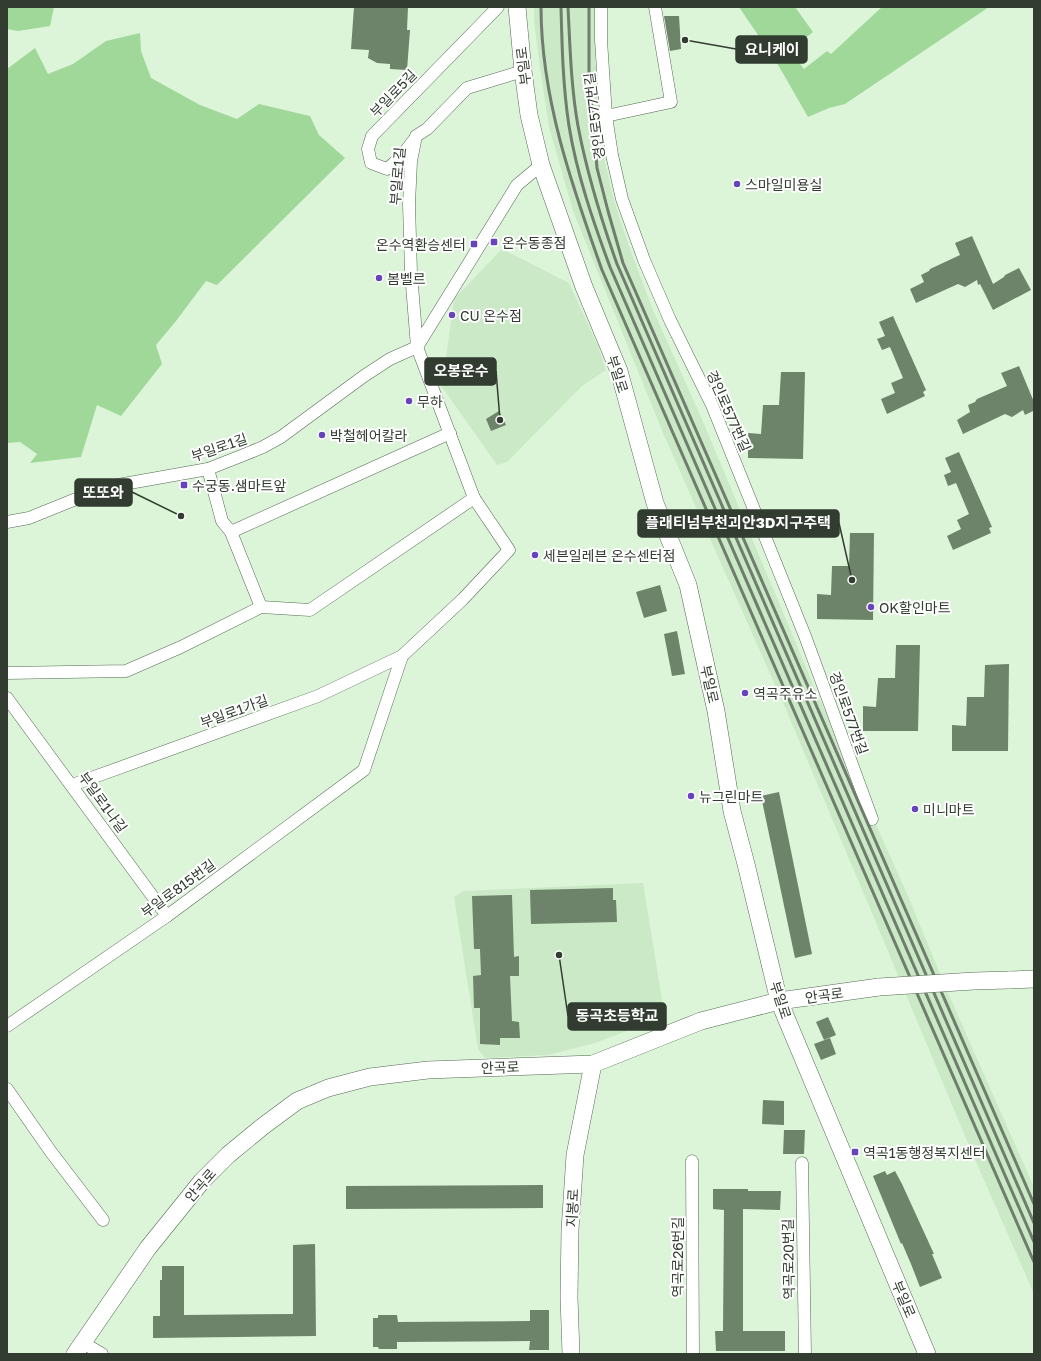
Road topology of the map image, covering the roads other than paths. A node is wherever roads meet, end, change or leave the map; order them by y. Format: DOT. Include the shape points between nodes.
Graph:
graph roads {
  1 [pos="498,7"];
  2 [pos="517,7"];
  3 [pos="602,7"];
  4 [pos="655,7"];
  5 [pos="522,71"];
  6 [pos="606,116"];
  7 [pos="416,136"];
  8 [pos="541,165"];
  9 [pos="417,347"];
  10 [pos="450,433"];
  11 [pos="208,469"];
  12 [pos="474,498"];
  13 [pos="7,522"];
  14 [pos="231,532"];
  15 [pos="261,607"];
  16 [pos="402,656"];
  17 [pos="7,673"];
  18 [pos="9,706"];
  19 [pos="364,770"];
  20 [pos="72,785"];
  21 [pos="872,819"];
  22 [pos="167,916"];
  23 [pos="1034,979"];
  24 [pos="778,1001"];
  25 [pos="7,1026"];
  26 [pos="593,1064"];
  27 [pos="7,1089"];
  28 [pos="692,1161"];
  29 [pos="802,1163"];
  30 [pos="103,1220"];
  31 [pos="79,1348"];
  32 [pos="102,1354"];
  33 [pos="571,1354"];
  34 [pos="693,1354"];
  35 [pos="805,1354"];
  36 [pos="927,1354"];
  1 -- 7 [label="street, 부일로5길" via="372,136 368,149 371,163 387,168 401,157"];
  2 -- 5 [label="street, 부일로"];
  3 -- 6 [label="street, 경인로577번길" via="601,40"];
  4 -- 6 [label="street" via="671,102"];
  5 -- 7 [label="street, 부일로1길" via="467,88 427,129"];
  5 -- 8 [label="street, 부일로"];
  6 -- 21 [label="street, 경인로577번길" via="622,199 644,260 712,405 805,636"];
  7 -- 9 [label="street, 부일로1길" via="411,161 408,204"];
  8 -- 9 [label="street" via="517,185"];
  8 -- 24 [label="street, 부일로" via="584,287 619,371 655,504 688,585 716,711 732,812"];
  9 -- 10 [label="street, 부일로1가길"];
  9 -- 11 [label="street, 부일로1길" via="390,359 263,447"];
  10 -- 12 [label="street, 부일로1가길"];
  10 -- 14 [label="street"];
  11 -- 13 [label="street, 부일로1길" via="118,485 29,518"];
  11 -- 14 [label="street" via="222,521"];
  12 -- 15 [label="street" via="310,610"];
  12 -- 16 [label="street, 부일로1가길" via="509,550 463,599"];
  14 -- 15 [label="street"];
  15 -- 17 [label="street" via="126,671"];
  16 -- 19 [label="street, 부일로1가길"];
  16 -- 20 [label="street, 부일로1가길" via="318,696"];
  18 -- 20 [label="street, 부일로1나길"];
  19 -- 22 [label="street, 부일로815번길"];
  20 -- 22 [label="street, 부일로1나길"];
  22 -- 25 [label="street, 부일로815번길"];
  23 -- 24 [label="street, 안곡로, bridge" via="974,980 879,987"];
  24 -- 26 [label="street, 안곡로" via="701,1021"];
  24 -- 36 [label="street, 부일로"];
  26 -- 31 [label="street, 안곡로" via="428,1070 370,1076 328,1088 297,1101 228,1155 202,1182 148,1248"];
  26 -- 33 [label="street, 지봉로" via="574,1156 570,1230"];
  27 -- 30 [label="street"];
  28 -- 34 [label="street, 역곡로26번길"];
  29 -- 35 [label="street, 역곡로20번길"];
  31 -- 32 [label="street"];
}
